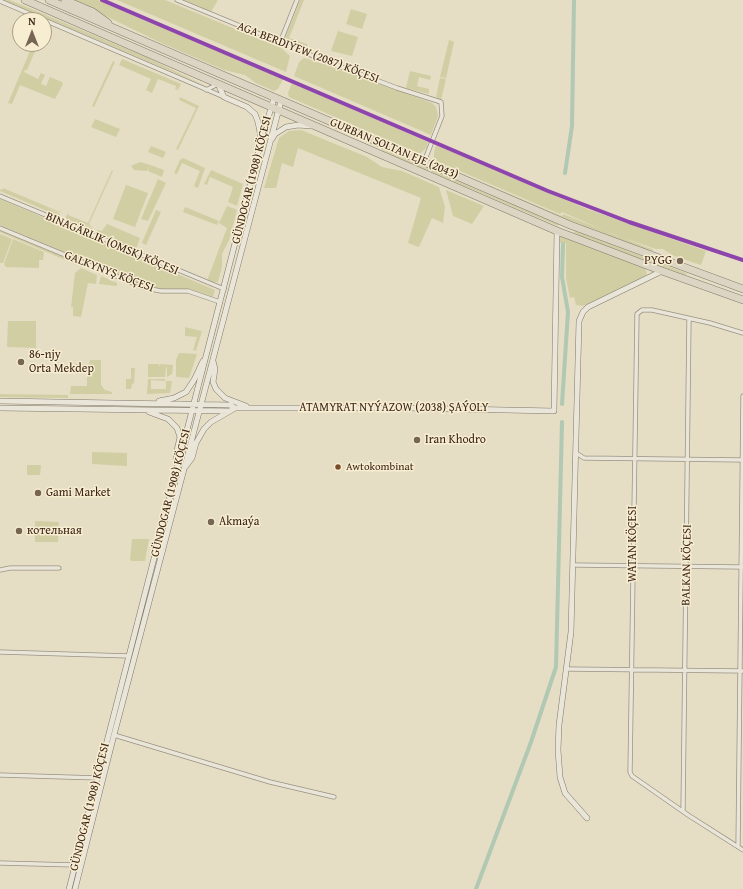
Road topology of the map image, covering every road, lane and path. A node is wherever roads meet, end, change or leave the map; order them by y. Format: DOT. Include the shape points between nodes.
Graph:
graph roads {
  1 [pos="25,0"];
  2 [pos="49,0"];
  3 [pos="65,0"];
  4 [pos="177,0"];
  5 [pos="297,0"];
  6 [pos="0,1"];
  7 [pos="121,32"];
  8 [pos="280,43"];
  9 [pos="218,84"];
  10 [pos="206,90"];
  11 [pos="224,97"];
  12 [pos="278,99"];
  13 [pos="271,106"];
  14 [pos="279,110"];
  15 [pos="318,126"];
  16 [pos="261,142"];
  17 [pos="270,143"];
  18 [pos="424,162"];
  19 [pos="0,196"];
  20 [pos="0,228"];
  21 [pos="557,231"];
  22 [pos="689,269"];
  23 [pos="662,271"];
  24 [pos="685,279"];
  25 [pos="715,279"];
  26 [pos="224,289"];
  27 [pos="712,289"];
  28 [pos="743,289"];
  29 [pos="231,292"];
  30 [pos="743,300"];
  31 [pos="221,302"];
  32 [pos="689,319"];
  33 [pos="743,333"];
  34 [pos="206,357"];
  35 [pos="213,359"];
  36 [pos="743,396"];
  37 [pos="0,401"];
  38 [pos="145,404"];
  39 [pos="194,404"];
  40 [pos="201,404"];
  41 [pos="0,408"];
  42 [pos="251,408"];
  43 [pos="144,410"];
  44 [pos="232,410"];
  45 [pos="192,411"];
  46 [pos="199,411"];
  47 [pos="576,454"];
  48 [pos="634,460"];
  49 [pos="688,460"];
  50 [pos="742,460"];
  51 [pos="178,467"];
  52 [pos="184,468"];
  53 [pos="573,565"];
  54 [pos="634,566"];
  55 [pos="687,566"];
  56 [pos="742,567"];
  57 [pos="59,568"];
  58 [pos="0,570"];
  59 [pos="0,652"];
  60 [pos="132,656"];
  61 [pos="567,669"];
  62 [pos="632,670"];
  63 [pos="685,671"];
  64 [pos="741,671"];
  65 [pos="114,735"];
  66 [pos="0,775"];
  67 [pos="97,777"];
  68 [pos="103,778"];
  69 [pos="738,781"];
  70 [pos="743,781"];
  71 [pos="334,797"];
  72 [pos="684,811"];
  73 [pos="587,818"];
  74 [pos="738,847"];
  75 [pos="743,850"];
  76 [pos="0,863"];
  77 [pos="75,865"];
  78 [pos="69,889"];
  79 [pos="75,889"];
  1 -- 9 [label="highway, GURBAN SOLTAN EJE (2043)"];
  2 -- 7 [label="highway, GURBAN SOLTAN EJE (2043)"];
  3 -- 7 [label="highway" via="93,12"];
  4 -- 8 [label="street, AGA BERDIÝEW (2087) KÖÇESI"];
  5 -- 8 [label="street"];
  6 -- 10 [label="street"];
  7 -- 12 [label="highway, GURBAN SOLTAN EJE (2043)"];
  8 -- 18 [label="street, AGA BERDIÝEW (2087) KÖÇESI" via="441,102 442,116"];
  9 -- 10 [label="street"];
  9 -- 11 [label="main road"];
  9 -- 13 [label="highway, GURBAN SOLTAN EJE (2043)"];
  10 -- 11 [label="street"];
  11 -- 16 [label="main road" via="247,107 255,114"];
  12 -- 13 [label="main road, GÜNDOGAR (1908) KÖÇESI"];
  12 -- 14 [label="main road, GÜNDOGAR (1908) KÖÇESI"];
  12 -- 18 [label="highway, GURBAN SOLTAN EJE (2043)"];
  13 -- 14 [label="highway, GURBAN SOLTAN EJE (2043)"];
  13 -- 16 [label="main road, GÜNDOGAR (1908) KÖÇESI"];
  14 -- 15 [label="highway, GURBAN SOLTAN EJE (2043)"];
  14 -- 17 [label="main road, GÜNDOGAR (1908) KÖÇESI"];
  15 -- 17 [label="main road" via="286,127 275,134"];
  15 -- 21 [label="highway, GURBAN SOLTAN EJE (2043)"];
  16 -- 26 [label="main road, GÜNDOGAR (1908) KÖÇESI"];
  17 -- 29 [label="main road, GÜNDOGAR (1908) KÖÇESI"];
  18 -- 22 [label="highway, GURBAN SOLTAN EJE (2043)" via="570,225"];
  19 -- 26 [label="street, BINAGÄRLIK (OMSK) KÖÇESI"];
  20 -- 31 [label="street, GALKYNYŞ KÖÇESI" via="145,288 188,291"];
  21 -- 23 [label="highway, GURBAN SOLTAN EJE (2043)"];
  21 -- 42 [label="main road, ATAMYRAT NYÝAZOW (2038) ŞAÝOLY" via="554,411"];
  22 -- 24 [label="highway" via="689,277"];
  22 -- 25 [label="highway, GURBAN SOLTAN EJE (2043)"];
  23 -- 24 [label="highway, GURBAN SOLTAN EJE (2043)"];
  23 -- 47 [label="main road" via="588,307 581,315"];
  24 -- 27 [label="highway, GURBAN SOLTAN EJE (2043)"];
  25 -- 27 [label="highway" via="712,281"];
  25 -- 28 [label="highway, GURBAN SOLTAN EJE (2043)"];
  26 -- 29 [label="main road"];
  26 -- 31 [label="main road, GÜNDOGAR (1908) KÖÇESI"];
  27 -- 30 [label="highway, GURBAN SOLTAN EJE (2043)"];
  29 -- 35 [label="main road, GÜNDOGAR (1908) KÖÇESI"];
  31 -- 34 [label="main road, GÜNDOGAR (1908) KÖÇESI"];
  32 -- 33 [label="street"];
  32 -- 48 [label="street, WATAN KÖÇESI" via="648,310 640,311 637,315"];
  32 -- 49 [label="street, BALKAN KÖÇESI"];
  34 -- 38 [label="main road" via="184,393 169,400"];
  34 -- 39 [label="main road, GÜNDOGAR (1908) KÖÇESI"];
  35 -- 40 [label="main road, GÜNDOGAR (1908) KÖÇESI"];
  35 -- 42 [label="main road" via="213,382 218,392 225,398"];
  36 -- 50 [label="street"];
  37 -- 38 [label="main road, ATAMYRAT NYÝAZOW (2038) ŞAÝOLY"];
  38 -- 39 [label="main road, ATAMYRAT NYÝAZOW (2038) ŞAÝOLY"];
  39 -- 40 [label="main road, ATAMYRAT NYÝAZOW (2038) ŞAÝOLY"];
  39 -- 45 [label="main road, GÜNDOGAR (1908) KÖÇESI"];
  40 -- 44 [label="main road, ATAMYRAT NYÝAZOW (2038) ŞAÝOLY" via="230,405"];
  40 -- 46 [label="main road, GÜNDOGAR (1908) KÖÇESI"];
  41 -- 43 [label="main road, ATAMYRAT NYÝAZOW (2038) ŞAÝOLY"];
  42 -- 44 [label="main road, ATAMYRAT NYÝAZOW (2038) ŞAÝOLY"];
  43 -- 45 [label="main road, ATAMYRAT NYÝAZOW (2038) ŞAÝOLY"];
  43 -- 51 [label="main road" via="168,419 177,428 180,437 176,455"];
  44 -- 46 [label="main road, ATAMYRAT NYÝAZOW (2038) ŞAÝOLY"];
  44 -- 52 [label="main road" via="204,428 192,458"];
  45 -- 46 [label="main road, ATAMYRAT NYÝAZOW (2038) ŞAÝOLY"];
  45 -- 51 [label="main road, GÜNDOGAR (1908) KÖÇESI"];
  46 -- 52 [label="main road, GÜNDOGAR (1908) KÖÇESI"];
  47 -- 48 [label="street" via="584,458"];
  47 -- 53 [label="main road"];
  48 -- 49 [label="street"];
  48 -- 54 [label="street, WATAN KÖÇESI"];
  49 -- 50 [label="street"];
  49 -- 55 [label="street, BALKAN KÖÇESI"];
  50 -- 56 [label="street"];
  51 -- 60 [label="main road, GÜNDOGAR (1908) KÖÇESI"];
  52 -- 60 [label="main road, GÜNDOGAR (1908) KÖÇESI"];
  53 -- 54 [label="street"];
  53 -- 61 [label="main road"];
  54 -- 55 [label="street"];
  54 -- 62 [label="street, WATAN KÖÇESI"];
  55 -- 56 [label="street"];
  55 -- 63 [label="street, BALKAN KÖÇESI"];
  56 -- 64 [label="street"];
  57 -- 58 [label="street"];
  59 -- 60 [label="street"];
  60 -- 65 [label="main road, GÜNDOGAR (1908) KÖÇESI"];
  60 -- 67 [label="main road, GÜNDOGAR (1908) KÖÇESI"];
  61 -- 62 [label="street"];
  61 -- 73 [label="main road" via="558,737 560,776 568,798"];
  62 -- 63 [label="street"];
  62 -- 72 [label="street, WATAN KÖÇESI" via="630,772 632,776"];
  63 -- 64 [label="street"];
  63 -- 72 [label="street, BALKAN KÖÇESI"];
  64 -- 69 [label="street"];
  65 -- 68 [label="main road, GÜNDOGAR (1908) KÖÇESI"];
  65 -- 71 [label="street" via="270,782"];
  66 -- 67 [label="street"];
  67 -- 68 [label="street"];
  67 -- 77 [label="main road, GÜNDOGAR (1908) KÖÇESI"];
  68 -- 79 [label="main road, GÜNDOGAR (1908) KÖÇESI"];
  69 -- 70 [label="street"];
  69 -- 74 [label="street"];
  72 -- 74 [label="street"];
  74 -- 75 [label="street"];
  76 -- 77 [label="street"];
  77 -- 78 [label="main road, GÜNDOGAR (1908) KÖÇESI"];
}
